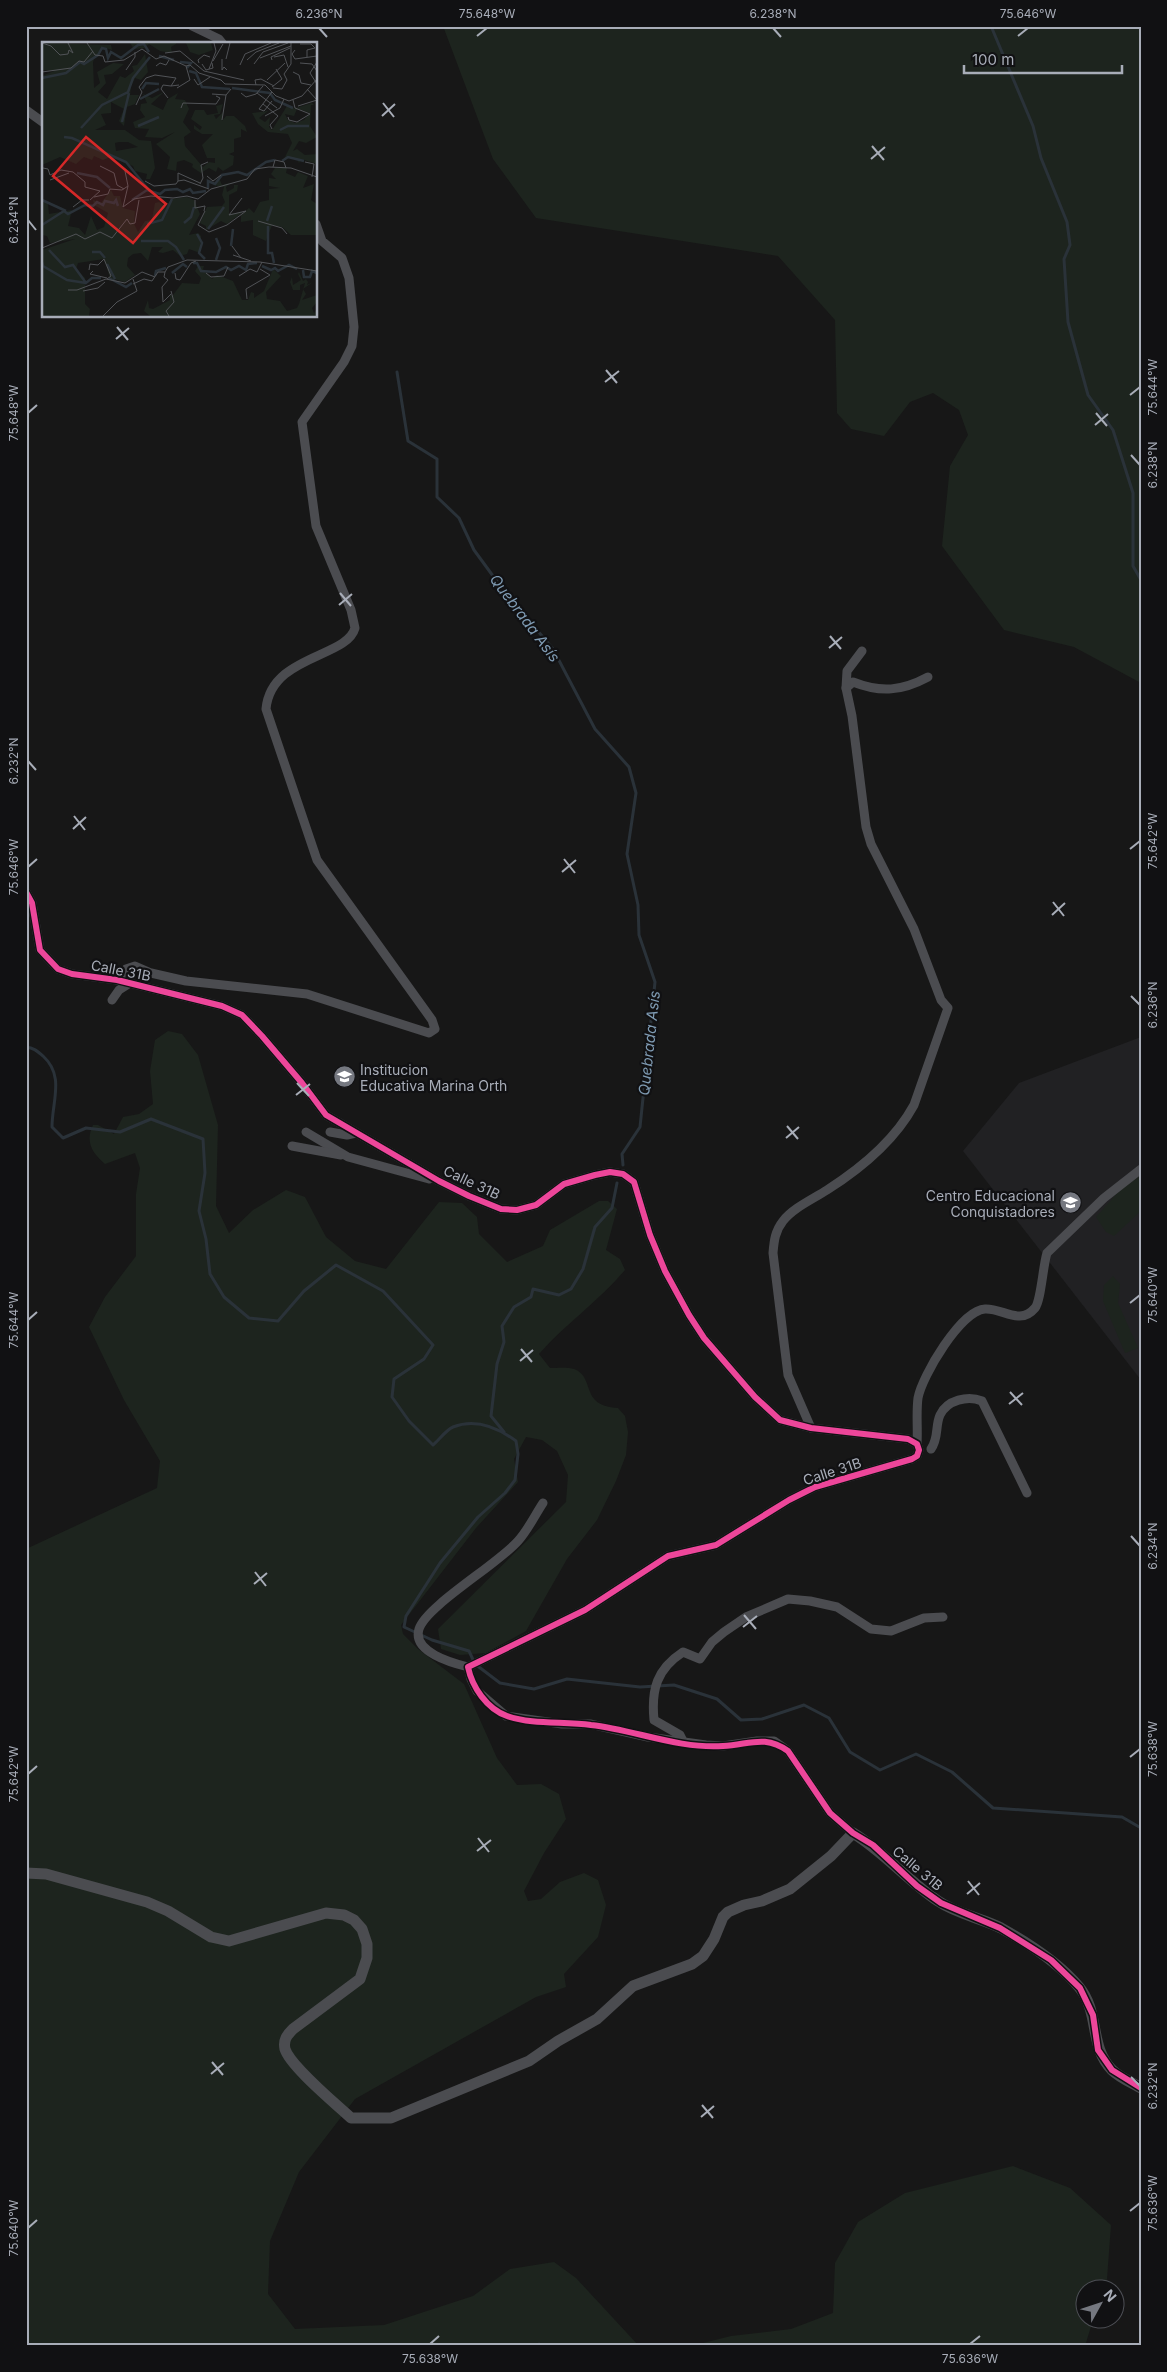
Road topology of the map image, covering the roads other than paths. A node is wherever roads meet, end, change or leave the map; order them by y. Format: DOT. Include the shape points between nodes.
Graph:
graph roads {
  1 [pos="192,26"];
  2 [pos="221,42"];
  3 [pos="26,110"];
  4 [pos="42,122"];
  5 [pos="319,239"];
  6 [pos="862,651"];
  7 [pos="928,678"];
  8 [pos="846,688"];
  9 [pos="26,892"];
  10 [pos="117,980"];
  11 [pos="130,983"];
  12 [pos="112,1000"];
  13 [pos="306,1132"];
  14 [pos="330,1132"];
  15 [pos="356,1133"];
  16 [pos="292,1146"];
  17 [pos="348,1157"];
  18 [pos="1141,1169"];
  19 [pos="439,1181"];
  20 [pos="811,1428"];
  21 [pos="917,1444"];
  22 [pos="931,1450"];
  23 [pos="1027,1493"];
  24 [pos="543,1502"];
  25 [pos="943,1617"];
  26 [pos="472,1664"];
  27 [pos="684,1743"];
  28 [pos="853,1833"];
  29 [pos="26,1873"];
  30 [pos="1141,2088"];
  1 -- 2 [label="street"];
  3 -- 4 [label="street"];
  5 -- 10 [label="street" via="342,258 349,278 353,307 352,346 302,422 316,526 351,610 355,628 347,640 281,678 269,692 266,709 317,860 432,1020 435,1029 429,1034 307,994 186,981 135,966 126,969"];
  6 -- 8 [label="street" via="847,671"];
  7 -- 8 [label="street" via="887,690 853,682"];
  8 -- 20 [label="street" via="860,794 871,844 914,929 941,1000 948,1008 908,1116 847,1177 783,1221 774,1236 773,1253 788,1375"];
  9 -- 10 [label="street, Calle 31B" via="32,903 40,950 50,963 72,974"];
  10 -- 11 [label="street, Calle 31B"];
  11 -- 12 [label="street"];
  11 -- 15 [label="street, Calle 31B" via="222,1006 242,1016 326,1115"];
  13 -- 17 [label="street"];
  14 -- 15 [label="street"];
  15 -- 19 [label="street, Calle 31B"];
  16 -- 17 [label="street"];
  17 -- 19 [label="street"];
  18 -- 21 [label="street" via="1104,1198 1047,1252 1036,1307 1028,1314 1017,1317 985,1309 970,1315 957,1328 920,1391"];
  19 -- 20 [label="street, Calle 31B" via="500,1210 517,1210 536,1205 564,1184 595,1174 623,1174 634,1182 650,1235 665,1270 704,1338 755,1397 780,1420"];
  20 -- 21 [label="street, Calle 31B" via="908,1438"];
  21 -- 26 [label="street, Calle 31B" via="917,1456 912,1459 815,1487 716,1545 668,1556 585,1610"];
  22 -- 23 [label="street" via="938,1434 941,1413 960,1399 970,1397 982,1401"];
  24 -- 26 [label="street" via="518,1541 424,1619 418,1634 430,1653"];
  25 -- 27 [label="street" via="924,1618 891,1631 871,1629 837,1607 788,1599 746,1617 712,1642 700,1659 683,1652 669,1661 656,1683 654,1720 680,1735"];
  26 -- 27 [label="street, Calle 31B" via="477,1691 506,1716 562,1724 590,1724"];
  27 -- 28 [label="street, Calle 31B" via="723,1746 757,1741 779,1744 788,1750 830,1813"];
  28 -- 29 [label="street" via="831,1856 790,1889 728,1912 703,1956 692,1964 633,1986 597,2019 529,2061 390,2118 351,2118 295,2064 284,2048 286,2037 293,2029 360,1979 367,1958 367,1944 362,1929 354,1920 326,1913 229,1940 211,1937 147,1902 46,1874"];
  28 -- 30 [label="street, Calle 31B" via="873,1845 917,1886 941,1903 1000,1928 1051,1960 1080,1988 1093,2016 1098,2050 1112,2070"];
}
